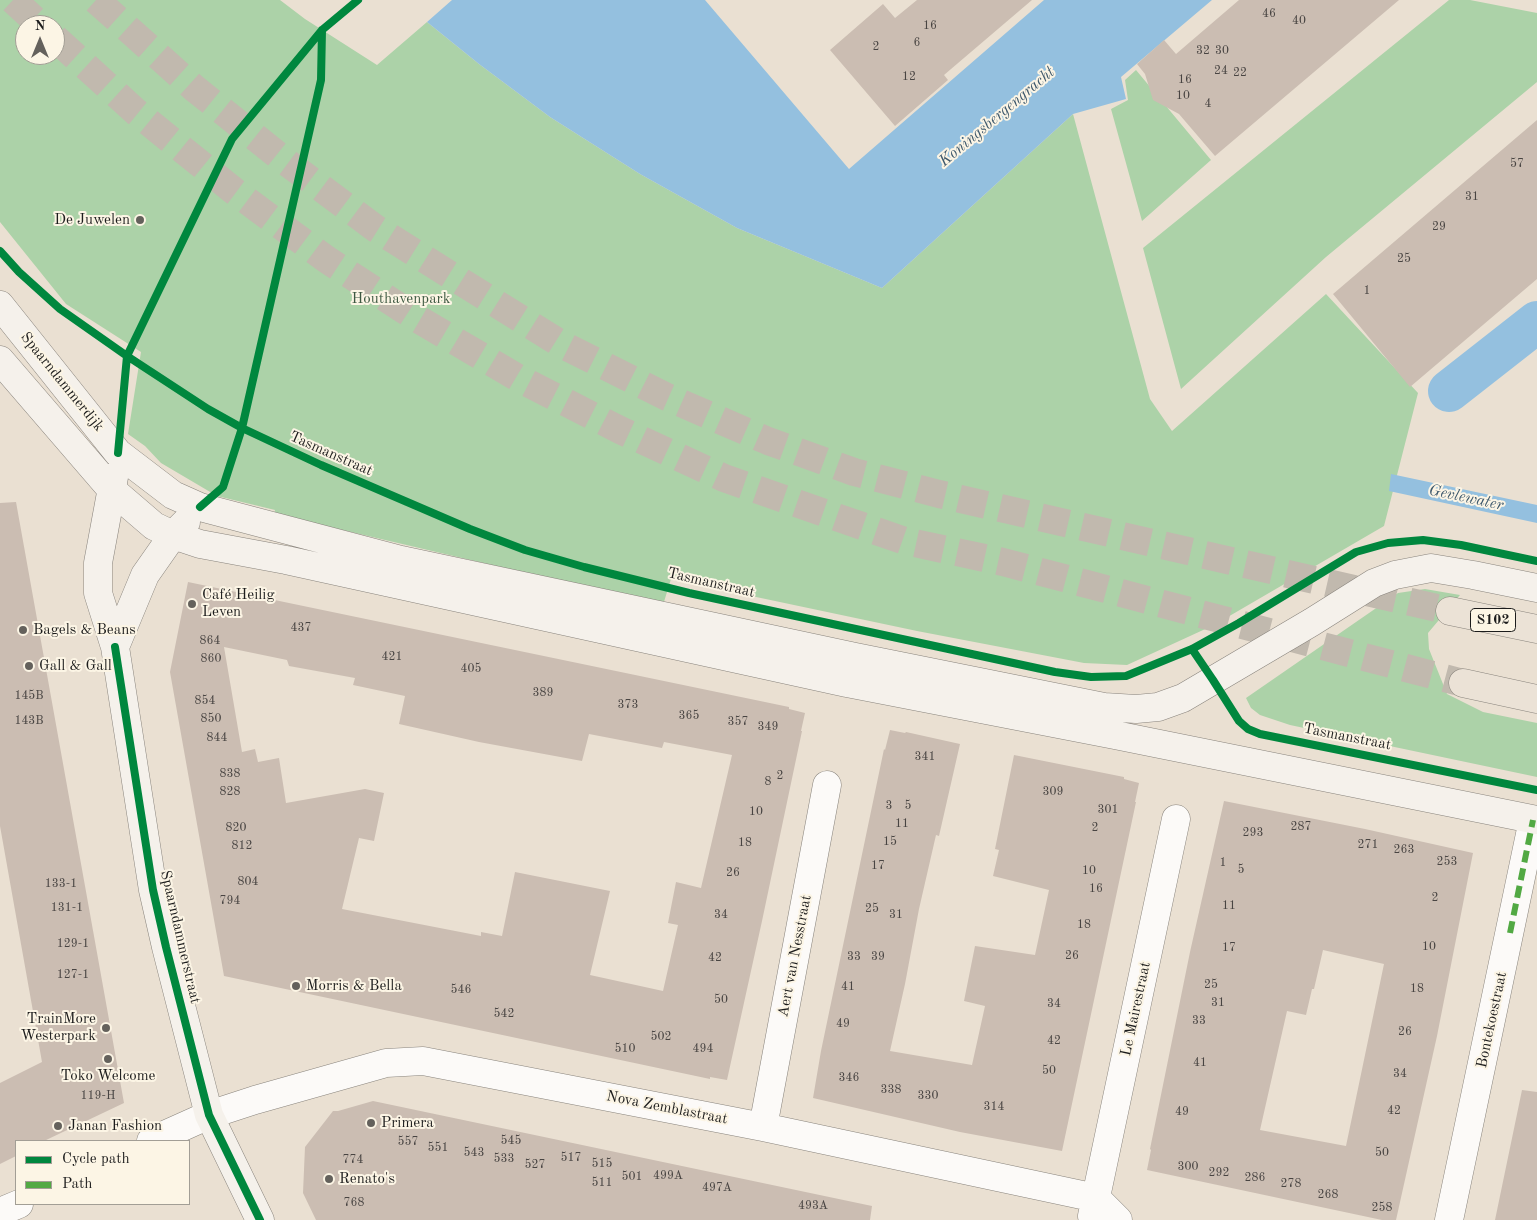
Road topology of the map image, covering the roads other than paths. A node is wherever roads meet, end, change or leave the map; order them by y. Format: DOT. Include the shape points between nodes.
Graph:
graph roads {
  1 [pos="0,305"];
  2 [pos="0,360"];
  3 [pos="118,453"];
  4 [pos="112,490"];
  5 [pos="200,507"];
  6 [pos="174,536"];
  7 [pos="1537,588"];
  8 [pos="1450,611"];
  9 [pos="1537,630"];
  10 [pos="115,647"];
  11 [pos="1463,683"];
  12 [pos="1537,699"];
  13 [pos="826,785"];
  14 [pos="1176,819"];
  15 [pos="1535,820"];
  16 [pos="209,1115"];
  17 [pos="763,1127"];
  18 [pos="153,1140"];
  19 [pos="16,1205"];
  20 [pos="1093,1209"];
  21 [pos="0,1212"];
  22 [pos="260,1220"];
  23 [pos="1118,1220"];
  24 [pos="1449,1220"];
  1 -- 3 [label="street, Spaarndammerdijk"];
  2 -- 4 [label="street, Spaarndammerdijk"];
  3 -- 4 [label="street, Spaarndammerstraat"];
  3 -- 5 [label="street, Spaarndammerdijk" via="173,495"];
  4 -- 6 [label="street" via="154,526"];
  4 -- 10 [label="street, Spaarndammerstraat" via="98,563 98,593"];
  5 -- 6 [label="street"];
  5 -- 7 [label="street" via="430,566 854,657 1104,707 1136,709 1182,698 1374,583 1395,574 1430,568"];
  6 -- 10 [label="street" via="145,575"];
  6 -- 15 [label="street" via="847,683"];
  8 -- 9 [label="highway, S102"];
  10 -- 16 [label="street, Spaarndammerstraat" via="153,890"];
  11 -- 12 [label="highway"];
  13 -- 17 [label="street, Aert van Nesstraat"];
  14 -- 20 [label="street, Le Mairestraat"];
  15 -- 24 [label="street, Bontekoestraat"];
  16 -- 17 [label="street, Nova Zemblastraat" via="386,1063 423,1062"];
  16 -- 18 [label="street, Nova Zemblastraat"];
  16 -- 22 [label="street, Spaarndammerstraat"];
  17 -- 20 [label="street, Nova Zemblastraat"];
  19 -- 21 [label="street"];
  20 -- 23 [label="street"];
}
